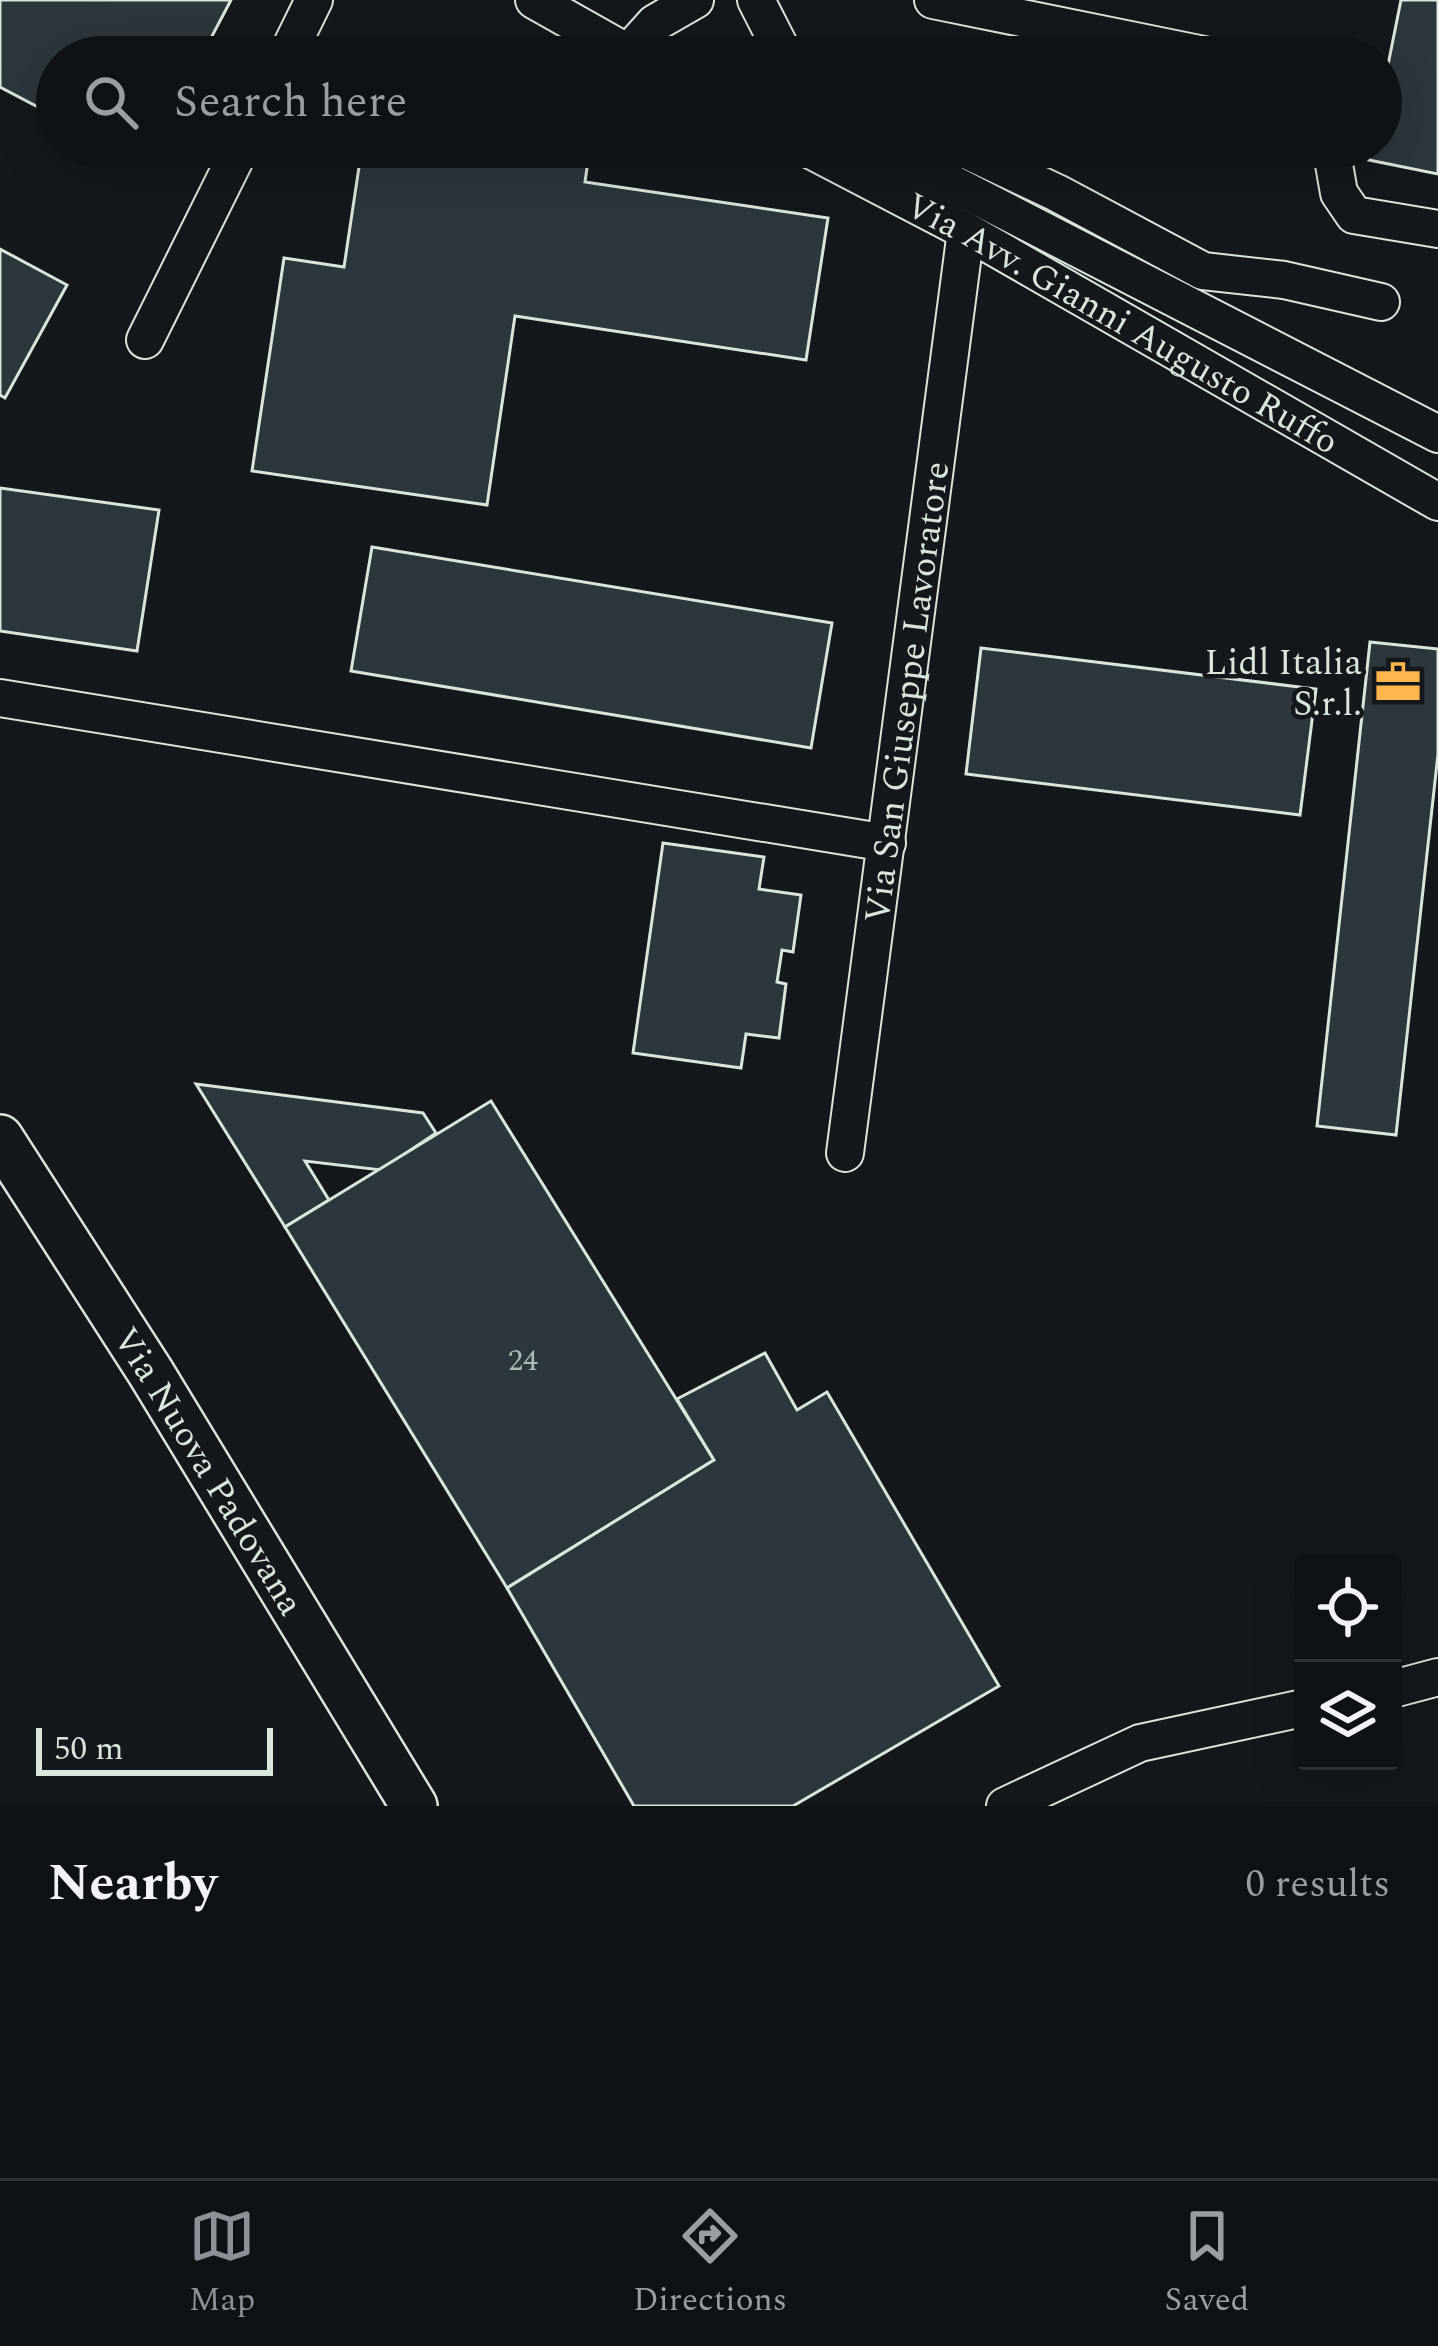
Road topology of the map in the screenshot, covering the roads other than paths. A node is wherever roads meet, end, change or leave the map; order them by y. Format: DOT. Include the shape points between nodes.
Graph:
graph roads {
  1 [pos="314,0"];
  2 [pos="534,0"];
  3 [pos="695,0"];
  4 [pos="756,0"];
  5 [pos="933,0"];
  6 [pos="296,36"];
  7 [pos="597,36"];
  8 [pos="645,36"];
  9 [pos="774,36"];
  10 [pos="1110,36"];
  11 [pos="231,168"];
  12 [pos="853,168"];
  13 [pos="922,168"];
  14 [pos="1005,168"];
  15 [pos="1335,168"];
  16 [pos="1438,229"];
  17 [pos="966,231"];
  18 [pos="1381,302"];
  19 [pos="145,340"];
  20 [pos="1438,434"];
  21 [pos="1438,502"];
  22 [pos="0,698"];
  23 [pos="887,843"];
  24 [pos="0,1138"];
  25 [pos="845,1153"];
  26 [pos="1438,1677"];
  27 [pos="1402,1687"];
  28 [pos="1294,1710"];
  29 [pos="414,1806"];
  30 [pos="1005,1806"];
  1 -- 6 [label="street"];
  2 -- 7 [label="street"];
  3 -- 8 [label="street"];
  4 -- 9 [label="street"];
  5 -- 10 [label="street"];
  11 -- 19 [label="street"];
  12 -- 17 [label="street, Via Avv. Gianni Augusto Ruffo"];
  13 -- 20 [label="street"];
  14 -- 18 [label="street" via="1203,271"];
  15 -- 16 [label="street" via="1354,215"];
  17 -- 21 [label="street, Via Avv. Gianni Augusto Ruffo"];
  17 -- 23 [label="street, Via San Giuseppe Lavoratore"];
  22 -- 23 [label="street"];
  23 -- 25 [label="street, Via San Giuseppe Lavoratore"];
  24 -- 29 [label="main road, Via Nuova Padovana"];
  26 -- 27 [label="street"];
  28 -- 30 [label="street" via="1139,1743"];
}
